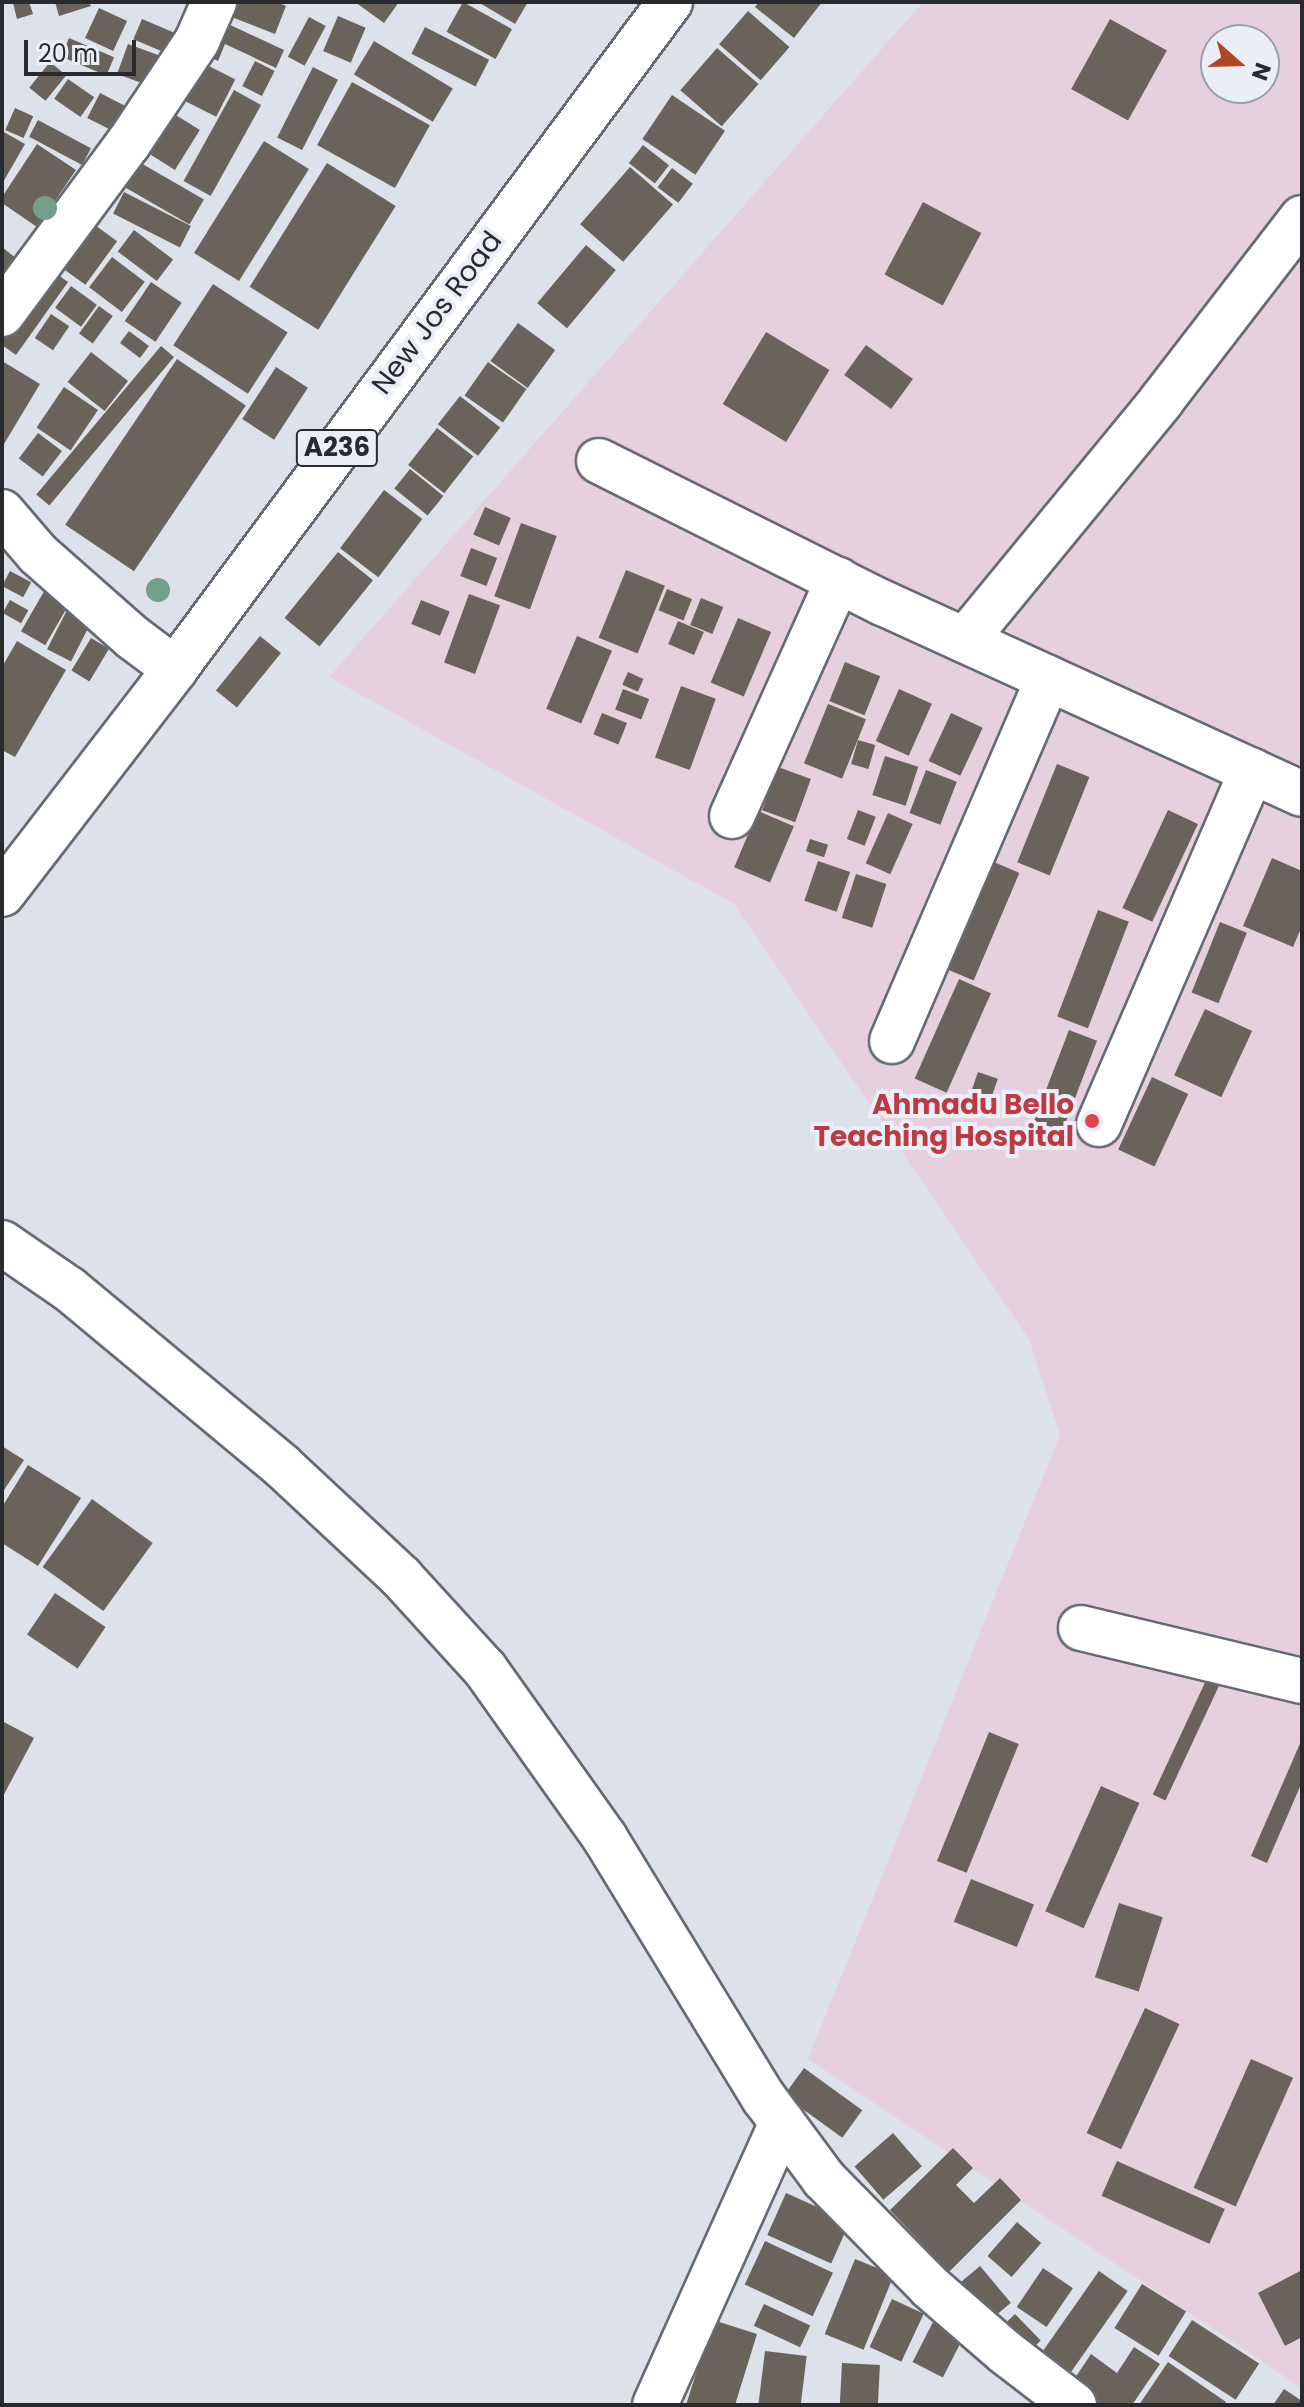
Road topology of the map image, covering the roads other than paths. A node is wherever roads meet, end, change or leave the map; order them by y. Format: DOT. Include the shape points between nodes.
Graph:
graph roads {
  1 [pos="214,2"];
  2 [pos="670,2"];
  3 [pos="1302,218"];
  4 [pos="2,314"];
  5 [pos="599,461"];
  6 [pos="2,512"];
  7 [pos="838,580"];
  8 [pos="965,640"];
  9 [pos="175,669"];
  10 [pos="1048,678"];
  11 [pos="1252,771"];
  12 [pos="1302,794"];
  13 [pos="732,816"];
  14 [pos="2,894"];
  15 [pos="892,1041"];
  16 [pos="1099,1124"];
  17 [pos="2,1243"];
  18 [pos="1081,1628"];
  19 [pos="1302,1681"];
  20 [pos="782,2122"];
  21 [pos="655,2405"];
  22 [pos="1074,2405"];
  1 -- 4 [label="main road" via="197,41 128,144"];
  2 -- 9 [label="main road, New Jos Road / A236"];
  3 -- 8 [label="main road" via="1161,401"];
  5 -- 7 [label="main road"];
  6 -- 9 [label="main road" via="38,554"];
  7 -- 8 [label="main road"];
  7 -- 13 [label="main road"];
  8 -- 10 [label="main road"];
  9 -- 14 [label="main road, New Jos Road / A236"];
  10 -- 11 [label="main road"];
  10 -- 15 [label="main road"];
  11 -- 12 [label="main road"];
  11 -- 16 [label="main road"];
  17 -- 20 [label="main road" via="69,1289 282,1466 401,1577 485,1669 605,1838"];
  18 -- 19 [label="main road"];
  20 -- 21 [label="main road"];
  20 -- 22 [label="main road" via="824,2179 930,2287"];
}
